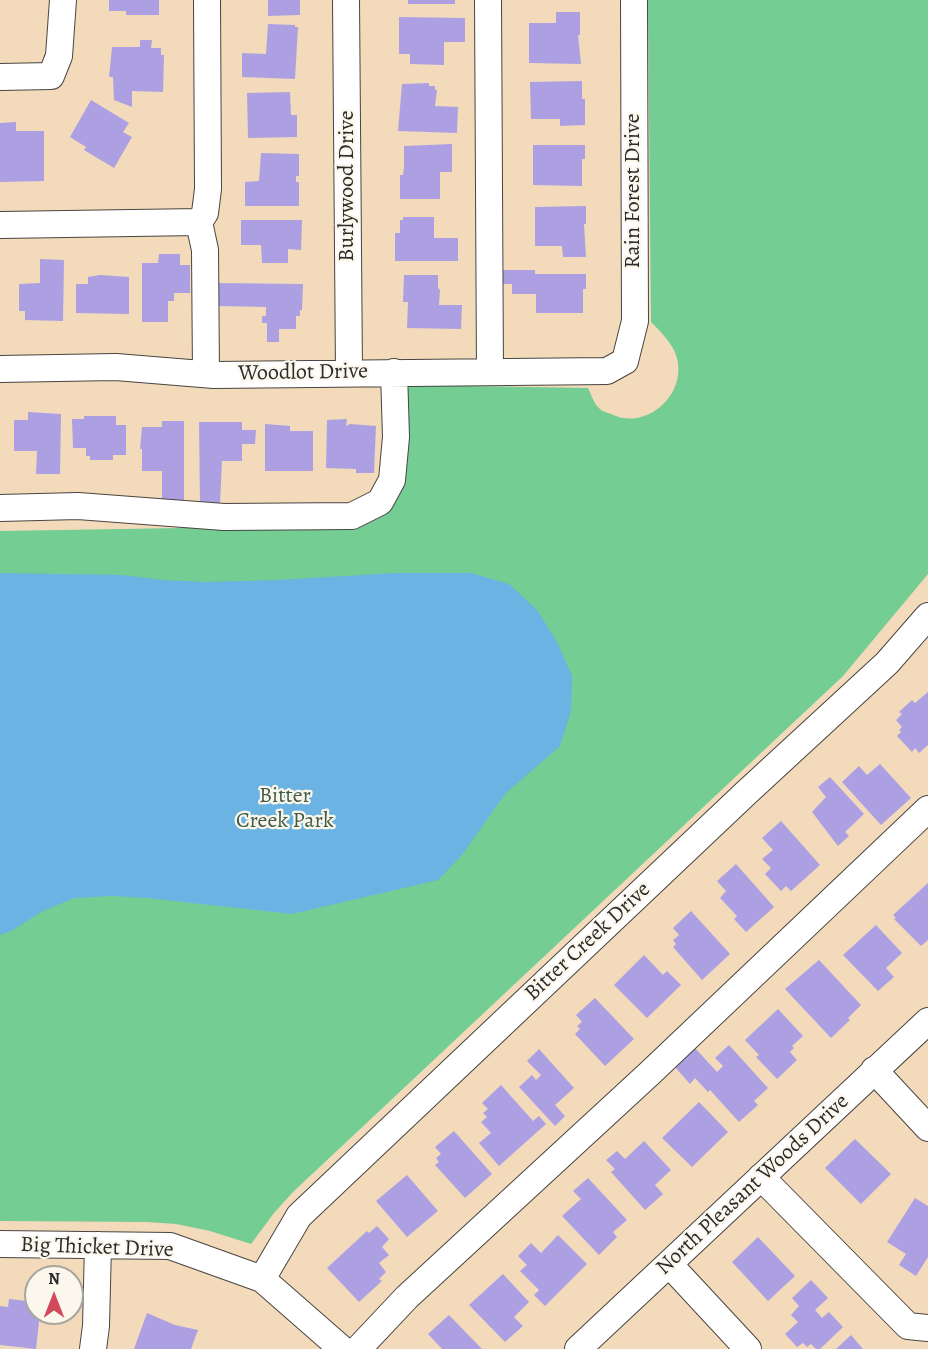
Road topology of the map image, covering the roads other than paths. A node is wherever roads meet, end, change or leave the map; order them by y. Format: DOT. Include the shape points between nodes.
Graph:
graph roads {
  1 [pos="63,0"];
  2 [pos="207,0"];
  3 [pos="346,0"];
  4 [pos="488,0"];
  5 [pos="634,0"];
  6 [pos="0,77"];
  7 [pos="199,222"];
  8 [pos="0,225"];
  9 [pos="0,369"];
  10 [pos="607,371"];
  11 [pos="394,372"];
  12 [pos="490,372"];
  13 [pos="350,373"];
  14 [pos="207,374"];
  15 [pos="0,508"];
  16 [pos="928,616"];
  17 [pos="928,809"];
  18 [pos="928,1021"];
  19 [pos="874,1070"];
  20 [pos="928,1128"];
  21 [pos="761,1177"];
  22 [pos="0,1244"];
  23 [pos="98,1245"];
  24 [pos="669,1264"];
  25 [pos="262,1279"];
  26 [pos="928,1328"];
  27 [pos="93,1349"];
  28 [pos="342,1349"];
  29 [pos="358,1349"];
  30 [pos="578,1349"];
  31 [pos="748,1349"];
  1 -- 6 [label="street" via="60,56 51,76"];
  2 -- 7 [label="street" via="208,189 205,213"];
  3 -- 13 [label="street, Burlywood Drive"];
  4 -- 12 [label="street"];
  5 -- 10 [label="street, Rain Forest Drive" via="635,321 625,361"];
  7 -- 8 [label="street"];
  7 -- 14 [label="street" via="206,250"];
  9 -- 14 [label="street, Woodlot Drive" via="116,367"];
  10 -- 12 [label="street, Woodlot Drive"];
  11 -- 12 [label="street, Woodlot Drive"];
  11 -- 13 [label="street, Woodlot Drive"];
  11 -- 15 [label="street" via="396,437 392,480 380,502 352,516 224,517 78,506"];
  13 -- 14 [label="street, Woodlot Drive"];
  16 -- 25 [label="street, Bitter Creek Drive" via="887,663 299,1216"];
  17 -- 29 [label="street" via="650,1074 407,1297"];
  18 -- 19 [label="street, North Pleasant Woods Drive"];
  19 -- 20 [label="street"];
  19 -- 21 [label="street, North Pleasant Woods Drive"];
  21 -- 24 [label="street, North Pleasant Woods Drive"];
  21 -- 26 [label="street" via="908,1326"];
  22 -- 23 [label="street, Big Thicket Drive"];
  23 -- 25 [label="street, Big Thicket Drive" via="170,1246"];
  23 -- 27 [label="street"];
  24 -- 30 [label="street, North Pleasant Woods Drive"];
  24 -- 31 [label="street"];
  25 -- 28 [label="street, Big Thicket Drive"];
}
